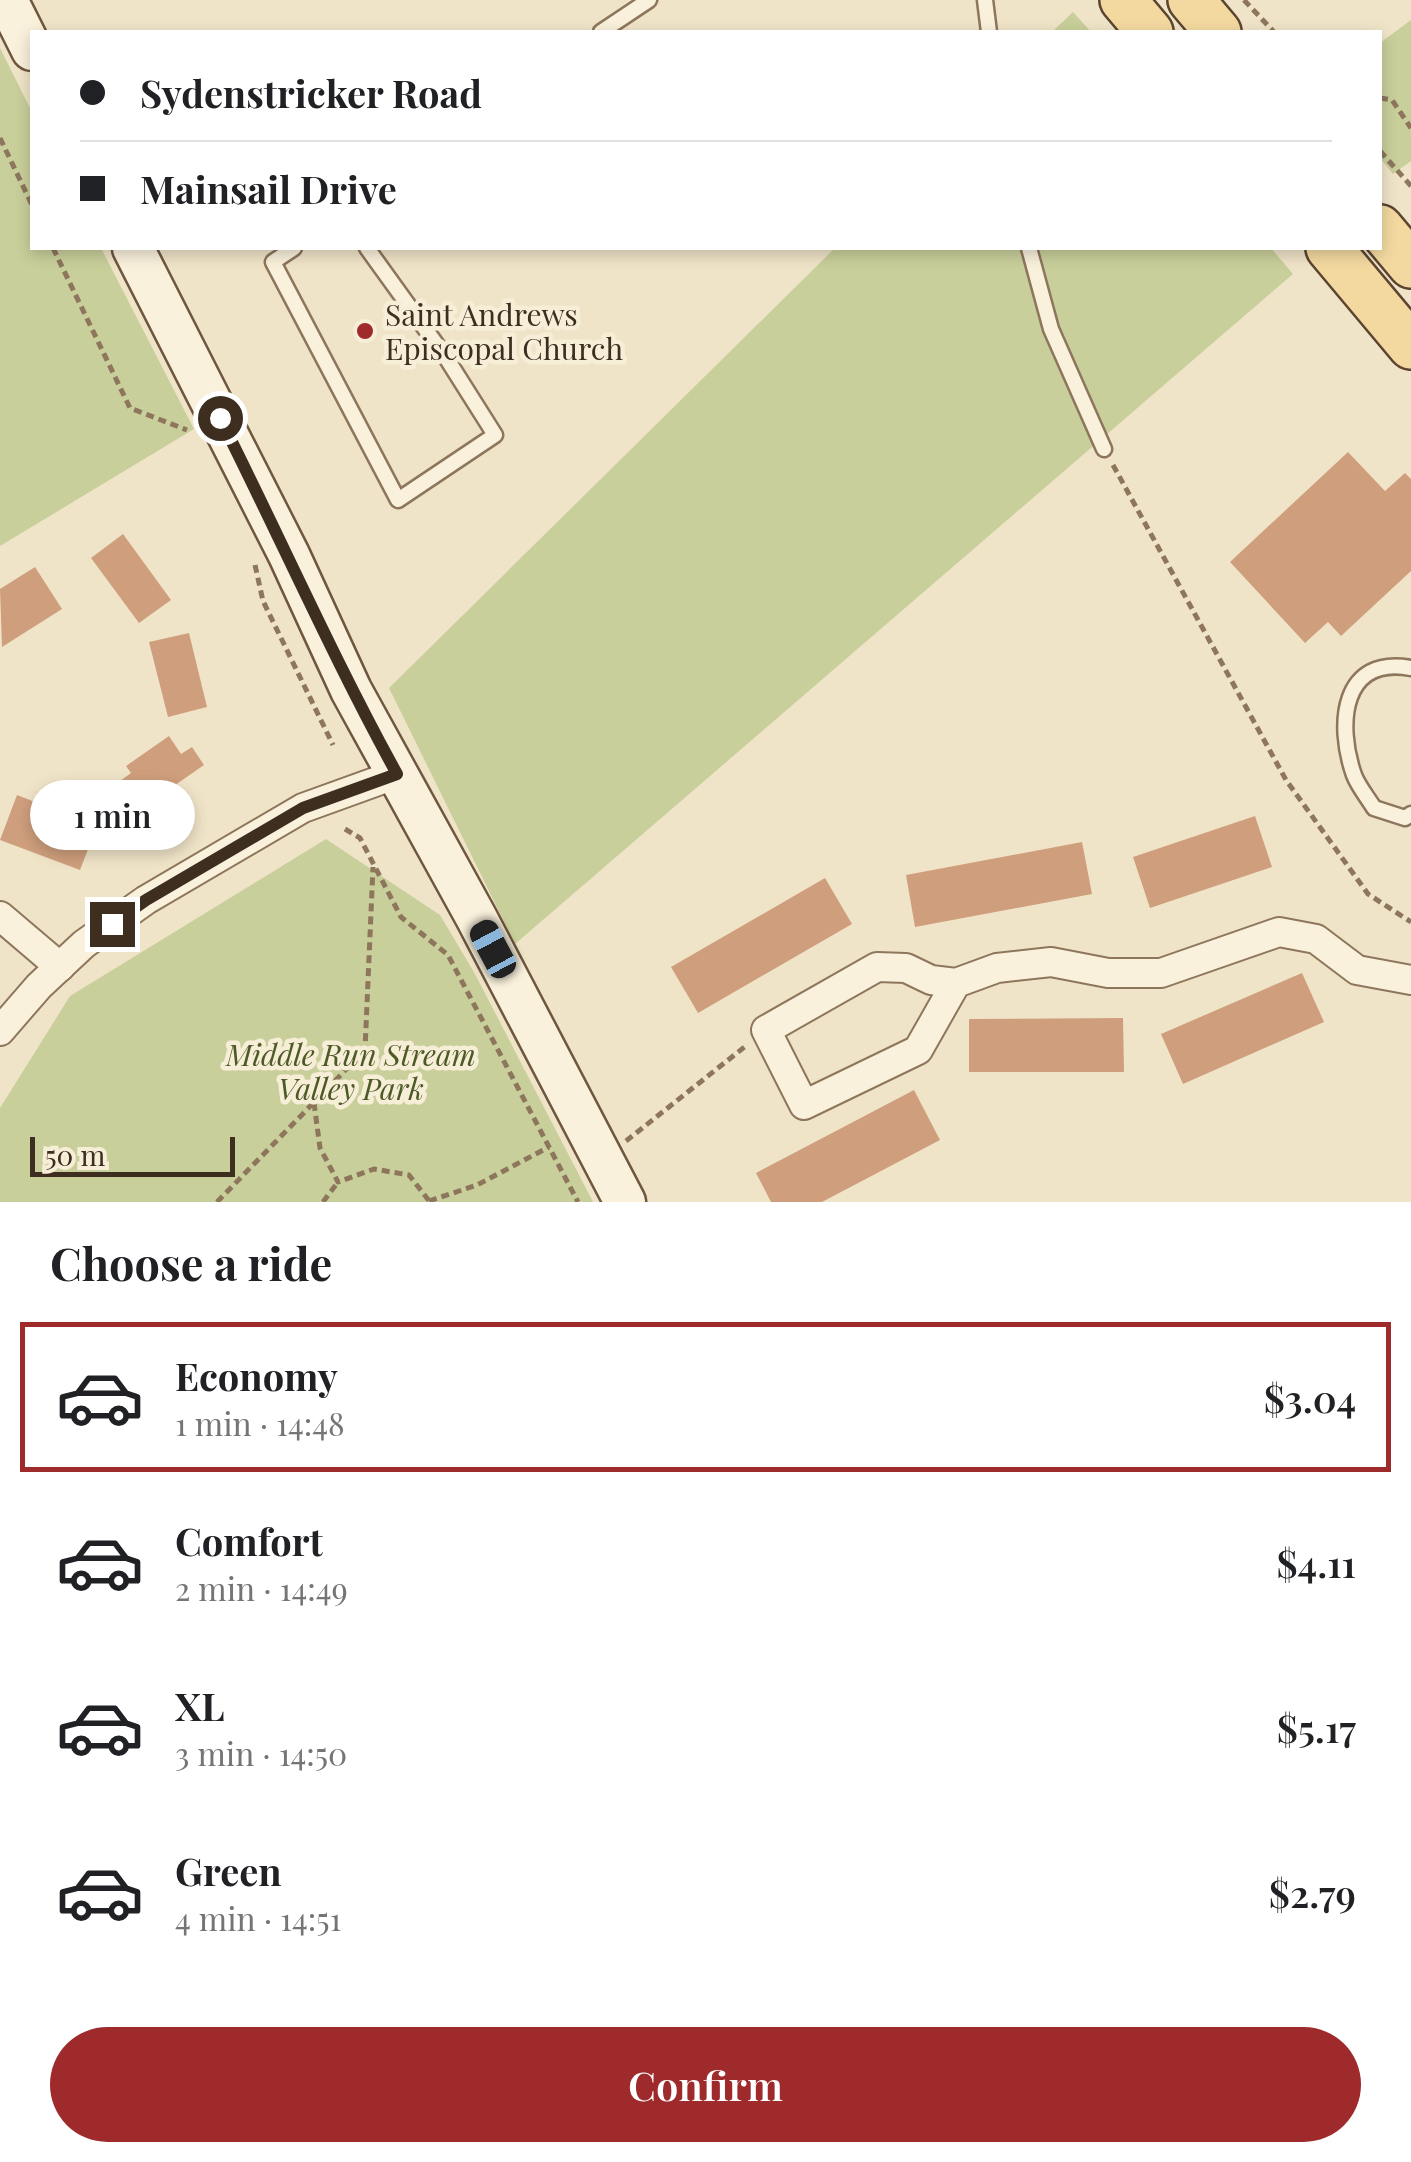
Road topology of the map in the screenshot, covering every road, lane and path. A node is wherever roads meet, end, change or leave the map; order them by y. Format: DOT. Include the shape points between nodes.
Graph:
graph roads {
  1 [pos="7,0"];
  2 [pos="648,0"];
  3 [pos="985,0"];
  4 [pos="1123,0"];
  5 [pos="1213,11"];
  6 [pos="604,30"];
  7 [pos="989,30"];
  8 [pos="1148,30"];
  9 [pos="1268,30"];
  10 [pos="30,46"];
  11 [pos="1382,98"];
  12 [pos="1411,128"];
  13 [pos="0,138"];
  14 [pos="1382,153"];
  15 [pos="1411,186"];
  16 [pos="30,202"];
  17 [pos="1382,230"];
  18 [pos="54,250"];
  19 [pos="134,250"];
  20 [pos="291,250"];
  21 [pos="368,250"];
  22 [pos="1030,250"];
  23 [pos="1331,250"];
  24 [pos="1411,265"];
  25 [pos="1411,346"];
  26 [pos="200,434"];
  27 [pos="1104,449"];
  28 [pos="252,552"];
  29 [pos="1411,668"];
  30 [pos="333,745"];
  31 [pos="397,774"];
  32 [pos="1411,814"];
  33 [pos="346,828"];
  34 [pos="373,864"];
  35 [pos="0,916"];
  36 [pos="1411,922"];
  37 [pos="60,967"];
  38 [pos="1411,980"];
  39 [pos="956,982"];
  40 [pos="766,1030"];
  41 [pos="0,1031"];
  42 [pos="314,1103"];
  43 [pos="549,1147"];
  44 [pos="604,1158"];
  45 [pos="561,1171"];
  46 [pos="338,1182"];
  47 [pos="217,1202"];
  48 [pos="324,1202"];
  49 [pos="429,1202"];
  50 [pos="578,1202"];
  51 [pos="626,1202"];
  1 -- 10 [label="main road"];
  2 -- 6 [label="lane"];
  3 -- 7 [label="lane"];
  4 -- 8 [label="main road"];
  5 -- 9 [label="path"];
  11 -- 12 [label="path" via="1392,100"];
  13 -- 16 [label="path"];
  14 -- 15 [label="path"];
  17 -- 24 [label="main road"];
  18 -- 26 [label="path" via="130,408"];
  19 -- 31 [label="main road"];
  20 -- 21 [label="lane" via="273,262 398,500 495,435"];
  22 -- 27 [label="lane" via="1051,330"];
  23 -- 25 [label="main road"];
  27 -- 36 [label="path" via="1286,780 1368,894"];
  28 -- 30 [label="path" via="263,601"];
  29 -- 32 [label="lane" via="1370,669 1352,688 1344,719 1354,775 1374,808"];
  31 -- 37 [label="street" via="303,808 146,900"];
  31 -- 44 [label="main road"];
  33 -- 34 [label="path" via="360,838"];
  34 -- 42 [label="path" via="365,1050"];
  34 -- 43 [label="path" via="400,917 448,955"];
  35 -- 37 [label="street"];
  37 -- 41 [label="street"];
  38 -- 39 [label="street" via="1356,970 1316,939 1279,932 1161,973 1108,974 1051,962 996,968"];
  39 -- 40 [label="street" via="877,967"];
  39 -- 40 [label="street" via="918,1050 804,1105"];
  40 -- 44 [label="path"];
  42 -- 46 [label="path" via="320,1148"];
  42 -- 47 [label="path"];
  43 -- 45 [label="path"];
  43 -- 49 [label="path"];
  44 -- 45 [label="path"];
  44 -- 51 [label="main road"];
  45 -- 50 [label="path"];
  46 -- 48 [label="path"];
  46 -- 49 [label="path" via="374,1169 408,1175"];
}
